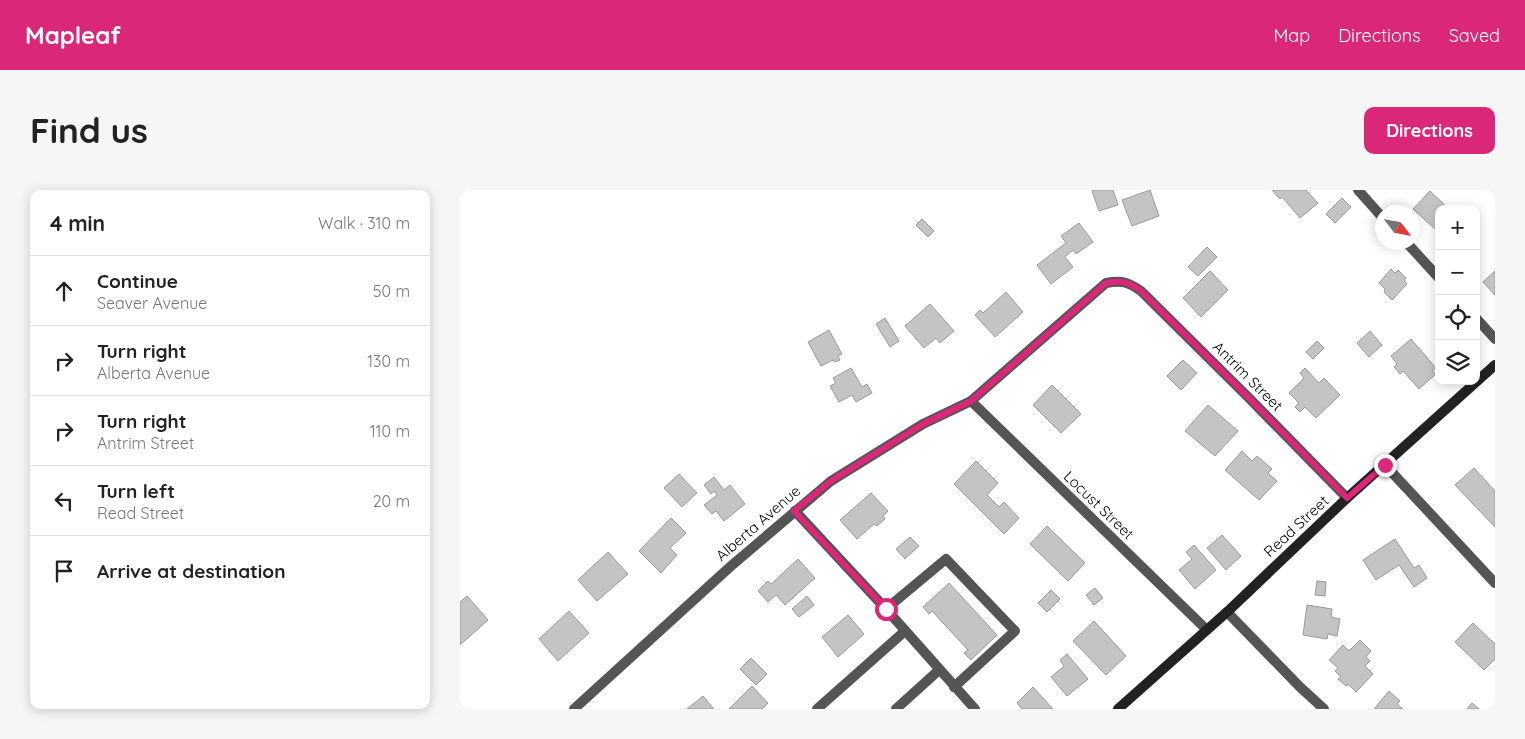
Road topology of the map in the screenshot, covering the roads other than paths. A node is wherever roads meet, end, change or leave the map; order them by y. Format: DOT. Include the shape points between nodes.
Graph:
graph roads {
  1 [pos="1358,190"];
  2 [pos="1375,209"];
  3 [pos="1413,250"];
  4 [pos="1435,274"];
  5 [pos="1123,282"];
  6 [pos="1480,322"];
  7 [pos="1495,339"];
  8 [pos="1495,365"];
  9 [pos="971,401"];
  10 [pos="1385,465"];
  11 [pos="1347,498"];
  12 [pos="794,511"];
  13 [pos="1495,583"];
  14 [pos="886,609"];
  15 [pos="1227,612"];
  16 [pos="1207,630"];
  17 [pos="905,631"];
  18 [pos="939,670"];
  19 [pos="954,687"];
  20 [pos="574,709"];
  21 [pos="817,709"];
  22 [pos="896,709"];
  23 [pos="975,709"];
  24 [pos="1118,709"];
  25 [pos="1324,709"];
  1 -- 2 [label="street"];
  3 -- 4 [label="street"];
  5 -- 9 [label="street, Alberta Avenue" via="1106,283"];
  5 -- 11 [label="street, Antrim Street" via="1141,291"];
  6 -- 7 [label="street"];
  8 -- 10 [label="main road, Read Street"];
  9 -- 12 [label="street, Alberta Avenue" via="923,424 831,481"];
  9 -- 16 [label="street, Locust Street"];
  10 -- 11 [label="main road, Read Street"];
  10 -- 13 [label="street"];
  11 -- 15 [label="main road, Read Street"];
  12 -- 14 [label="street"];
  12 -- 20 [label="street, Alberta Avenue"];
  14 -- 17 [label="street"];
  14 -- 19 [label="street" via="946,559 1014,631"];
  15 -- 16 [label="main road, Read Street"];
  15 -- 25 [label="street"];
  16 -- 24 [label="main road, Read Street"];
  17 -- 18 [label="street"];
  17 -- 21 [label="street"];
  18 -- 19 [label="street"];
  18 -- 22 [label="street"];
  19 -- 23 [label="street"];
}
